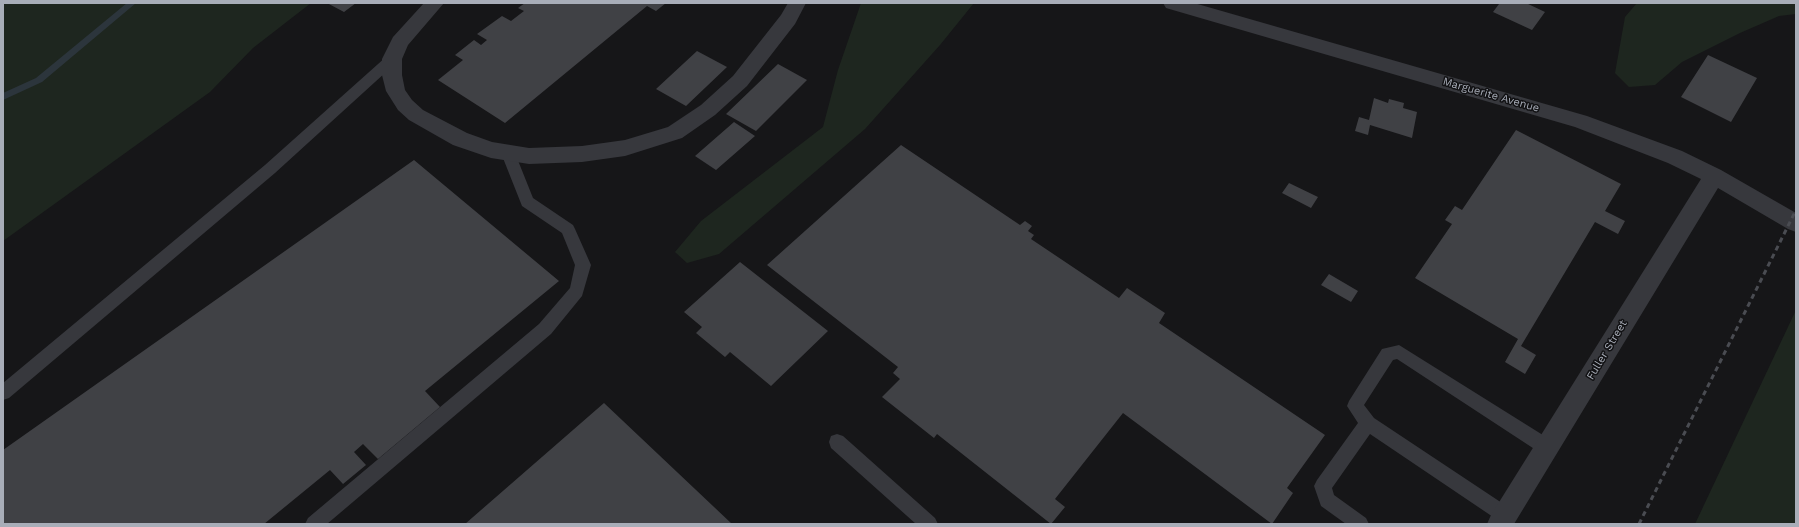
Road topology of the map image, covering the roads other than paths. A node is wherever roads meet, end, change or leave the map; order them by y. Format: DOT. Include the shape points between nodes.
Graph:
graph roads {
  1 [pos="435,3"];
  2 [pos="797,3"];
  3 [pos="1172,3"];
  4 [pos="392,59"];
  5 [pos="508,153"];
  6 [pos="1714,176"];
  7 [pos="1796,223"];
  8 [pos="3,393"];
  9 [pos="1368,423"];
  10 [pos="837,442"];
  11 [pos="1548,448"];
  12 [pos="1502,520"];
  13 [pos="314,524"];
  14 [pos="928,524"];
  15 [pos="1360,524"];
  1 -- 4 [label="street" via="400,42"];
  2 -- 5 [label="street" via="788,19 740,81 708,110 675,133 624,148 582,154 529,156"];
  3 -- 6 [label="street, Marguerite Avenue" via="1580,121 1675,157"];
  4 -- 5 [label="street" via="396,91 405,105 416,115 460,139"];
  4 -- 8 [label="lane" via="270,169"];
  5 -- 13 [label="lane" via="527,202 568,229 583,265 577,291 545,329"];
  6 -- 7 [label="street, Marguerite Avenue"];
  6 -- 11 [label="street, Fuller Street"];
  9 -- 11 [label="lane" via="1355,406 1388,354 1398,352"];
  9 -- 12 [label="lane"];
  9 -- 15 [label="lane" via="1324,486 1327,500"];
  10 -- 14 [label="lane"];
  11 -- 12 [label="street, Fuller Street"];
}
